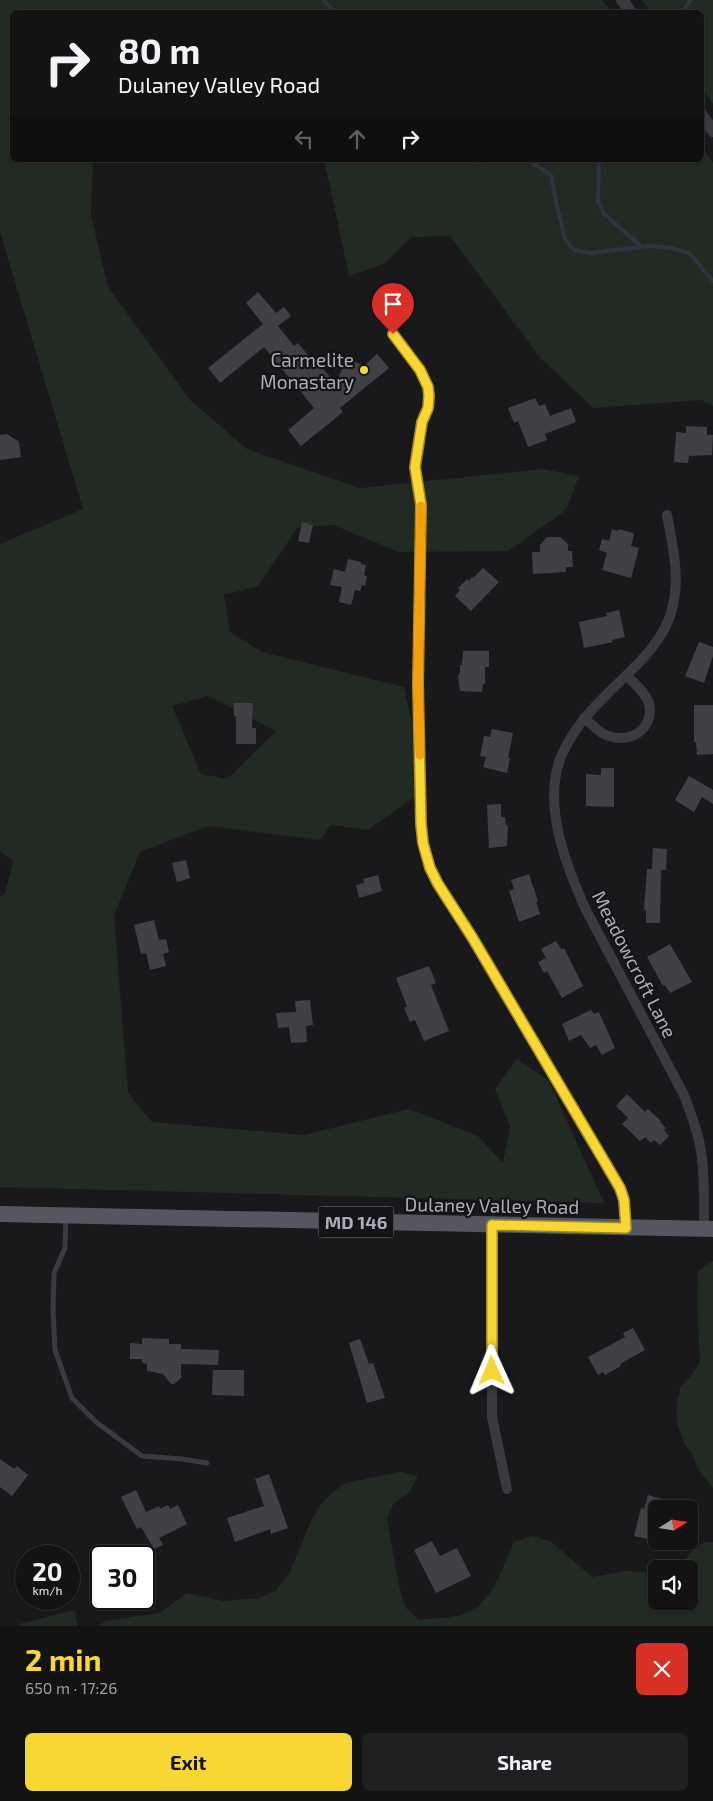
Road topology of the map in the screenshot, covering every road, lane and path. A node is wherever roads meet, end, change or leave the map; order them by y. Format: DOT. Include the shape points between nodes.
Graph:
graph roads {
  1 [pos="704,118"];
  2 [pos="713,131"];
  3 [pos="384,322"];
  4 [pos="667,515"];
  5 [pos="627,676"];
  6 [pos="584,718"];
  7 [pos="0,1214"];
  8 [pos="66,1216"];
  9 [pos="492,1225"];
  10 [pos="626,1228"];
  11 [pos="709,1229"];
  12 [pos="207,1463"];
  13 [pos="507,1489"];
  1 -- 2 [label="street"];
  3 -- 10 [label="lane" via="420,370 429,396 415,467 421,505 418,684 423,843 438,884 620,1188"];
  4 -- 5 [label="street, Meadowcroft Lane" via="676,576 671,614 647,654"];
  5 -- 6 [label="street, Meadowcroft Lane"];
  5 -- 6 [label="street" via="649,704 650,716 639,733 628,738 605,735"];
  6 -- 11 [label="street, Meadowcroft Lane" via="560,759 556,780 555,808 562,852 585,908 684,1095 701,1149"];
  7 -- 8 [label="main road, Dulaney Valley Road / MD 146"];
  8 -- 9 [label="main road, Dulaney Valley Road / MD 146"];
  8 -- 12 [label="lane" via="65,1248 54,1273 53,1310 55,1350 72,1398 96,1422 142,1456"];
  9 -- 10 [label="main road, Dulaney Valley Road / MD 146"];
  9 -- 13 [label="street" via="492,1417"];
  10 -- 11 [label="main road, Dulaney Valley Road / MD 146"];
}
